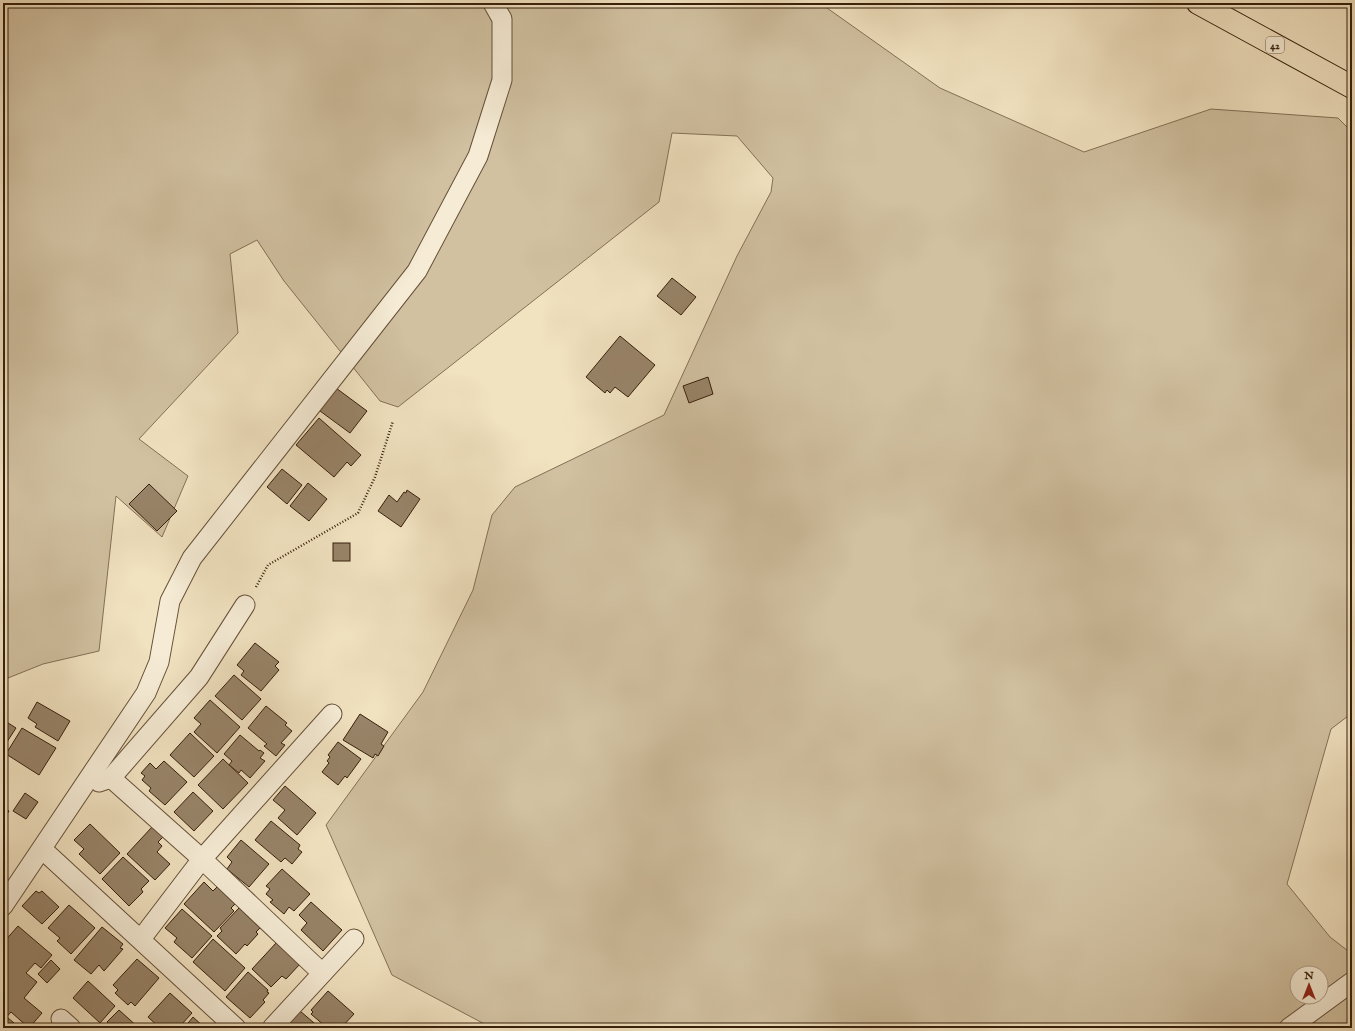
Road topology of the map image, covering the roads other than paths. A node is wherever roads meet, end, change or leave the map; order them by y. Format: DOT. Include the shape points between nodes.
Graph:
graph roads {
  1 [pos="493,3"];
  2 [pos="1198,3"];
  3 [pos="1352,87"];
  4 [pos="245,605"];
  5 [pos="332,714"];
  6 [pos="111,778"];
  7 [pos="82,788"];
  8 [pos="42,848"];
  9 [pos="202,859"];
  10 [pos="3,906"];
  11 [pos="141,939"];
  12 [pos="354,939"];
  13 [pos="322,973"];
  14 [pos="1352,982"];
  15 [pos="236,1028"];
  16 [pos="272,1028"];
  17 [pos="1289,1028"];
  1 -- 7 [label="street" via="502,19 502,80 478,156 471,170 417,271 192,558 170,602 159,662 146,693"];
  2 -- 3 [label="highway, 42"];
  4 -- 6 [label="street" via="199,677"];
  5 -- 9 [label="street"];
  6 -- 7 [label="street"];
  6 -- 9 [label="street"];
  7 -- 8 [label="street"];
  8 -- 10 [label="street"];
  8 -- 11 [label="street"];
  9 -- 11 [label="street"];
  9 -- 13 [label="street"];
  11 -- 15 [label="street"];
  12 -- 13 [label="street"];
  13 -- 16 [label="street"];
  14 -- 17 [label="street"];
}
